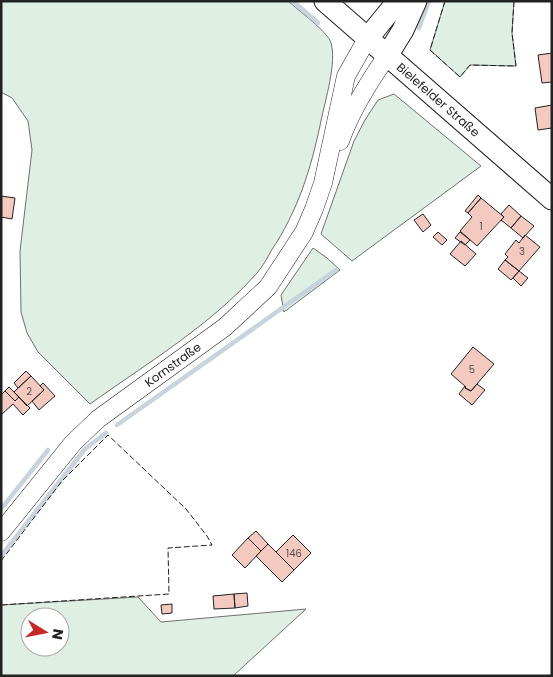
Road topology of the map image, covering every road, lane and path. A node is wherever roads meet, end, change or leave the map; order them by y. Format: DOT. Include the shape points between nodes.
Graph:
graph roads {
  1 [pos="325,1"];
  2 [pos="398,1"];
  3 [pos="416,1"];
  4 [pos="367,39"];
  5 [pos="387,56"];
  6 [pos="323,183"];
  7 [pos="552,199"];
  8 [pos="1,532"];
  1 -- 4 [label="main road, Bielefelder Straße"];
  2 -- 4 [label="main road"];
  3 -- 5 [label="main road"];
  4 -- 5 [label="main road, Bielefelder Straße"];
  4 -- 6 [label="street, Kornstraße" via="346,76"];
  5 -- 6 [label="street, Kornstraße" via="364,88"];
  5 -- 7 [label="main road, Bielefelder Straße"];
  6 -- 8 [label="street, Kornstraße" via="268,287 225,327 98,419 73,444"];
}
